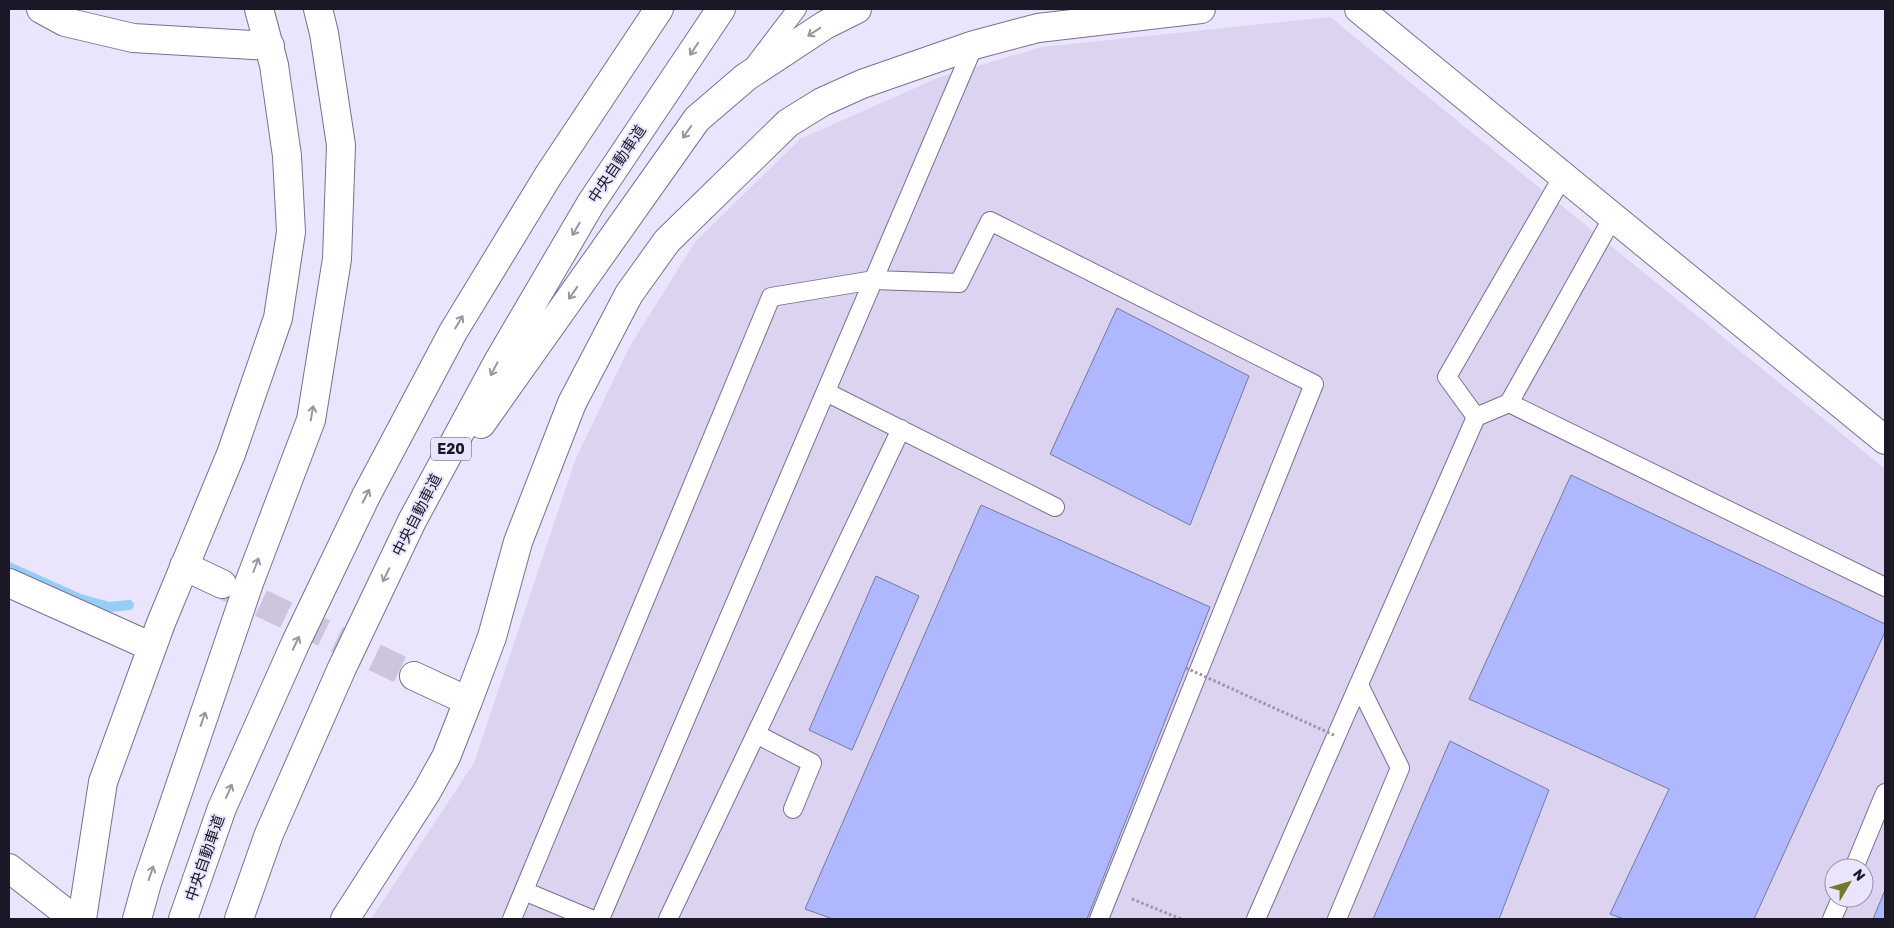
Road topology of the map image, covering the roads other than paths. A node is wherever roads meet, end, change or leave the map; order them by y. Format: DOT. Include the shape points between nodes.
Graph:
graph roads {
  1 [pos="41,9"];
  2 [pos="259,9"];
  3 [pos="318,9"];
  4 [pos="659,9"];
  5 [pos="721,9"];
  6 [pos="797,9"];
  7 [pos="857,9"];
  8 [pos="1201,9"];
  9 [pos="1359,9"];
  10 [pos="974,44"];
  11 [pos="270,46"];
  12 [pos="746,77"];
  13 [pos="1564,176"];
  14 [pos="1613,217"];
  15 [pos="874,280"];
  16 [pos="826,392"];
  17 [pos="1508,403"];
  18 [pos="1476,417"];
  19 [pos="901,429"];
  20 [pos="1885,440"];
  21 [pos="1055,506"];
  22 [pos="412,521"];
  23 [pos="184,566"];
  24 [pos="9,583"];
  25 [pos="222,584"];
  26 [pos="1885,588"];
  27 [pos="152,647"];
  28 [pos="414,676"];
  29 [pos="1359,685"];
  30 [pos="468,701"];
  31 [pos="756,734"];
  32 [pos="1885,793"];
  33 [pos="793,809"];
  34 [pos="1858,858"];
  35 [pos="9,868"];
  36 [pos="524,891"];
  37 [pos="580,917"];
  38 [pos="74,919"];
  39 [pos="82,919"];
  40 [pos="137,919"];
  41 [pos="183,919"];
  42 [pos="238,919"];
  43 [pos="345,919"];
  44 [pos="512,919"];
  45 [pos="600,919"];
  46 [pos="668,919"];
  47 [pos="1100,919"];
  48 [pos="1256,919"];
  49 [pos="1337,919"];
  1 -- 11 [label="main road" via="65,22 132,38"];
  2 -- 11 [label="main road"];
  40 -- 3 [label="main road, one-way" via="249,583 311,420 337,259 341,145"];
  41 -- 4 [label="main road, 中央自動車道, one-way" via="222,808 366,496 453,332 548,176"];
  5 -- 22 [label="main road, 中央自動車道 / E20, one-way" via="591,202 499,360"];
  6 -- 12 [label="lane"];
  7 -- 12 [label="main road, one-way" via="825,25"];
  8 -- 10 [label="main road" via="1038,28"];
  9 -- 13 [label="main road"];
  10 -- 15 [label="lane"];
  10 -- 30 [label="main road" via="862,84 822,102 788,123 667,241 629,294 572,403 518,542 492,637"];
  11 -- 23 [label="main road" via="287,156 291,232 278,318 231,454"];
  12 -- 22 [label="main road, one-way" via="697,119"];
  13 -- 14 [label="main road"];
  13 -- 18 [label="lane" via="1447,377"];
  14 -- 17 [label="lane"];
  14 -- 20 [label="main road"];
  15 -- 16 [label="lane"];
  15 -- 36 [label="lane" via="771,297"];
  15 -- 47 [label="lane" via="960,283 990,221 1314,384"];
  16 -- 19 [label="lane"];
  16 -- 45 [label="lane"];
  17 -- 18 [label="lane"];
  17 -- 26 [label="lane"];
  18 -- 29 [label="lane"];
  19 -- 21 [label="lane"];
  19 -- 31 [label="lane"];
  22 -- 42 [label="main road, 中央自動車道 / E20, one-way" via="342,668 277,817"];
  23 -- 25 [label="main road"];
  23 -- 27 [label="main road"];
  24 -- 27 [label="main road"];
  27 -- 39 [label="main road" via="103,782"];
  28 -- 30 [label="main road"];
  29 -- 48 [label="lane"];
  29 -- 49 [label="lane" via="1400,768"];
  30 -- 43 [label="main road" via="446,757 426,794"];
  31 -- 33 [label="lane" via="812,763"];
  31 -- 46 [label="lane"];
  32 -- 34 [label="lane"];
  35 -- 38 [label="main road"];
  36 -- 37 [label="lane"];
  36 -- 44 [label="lane"];
}
